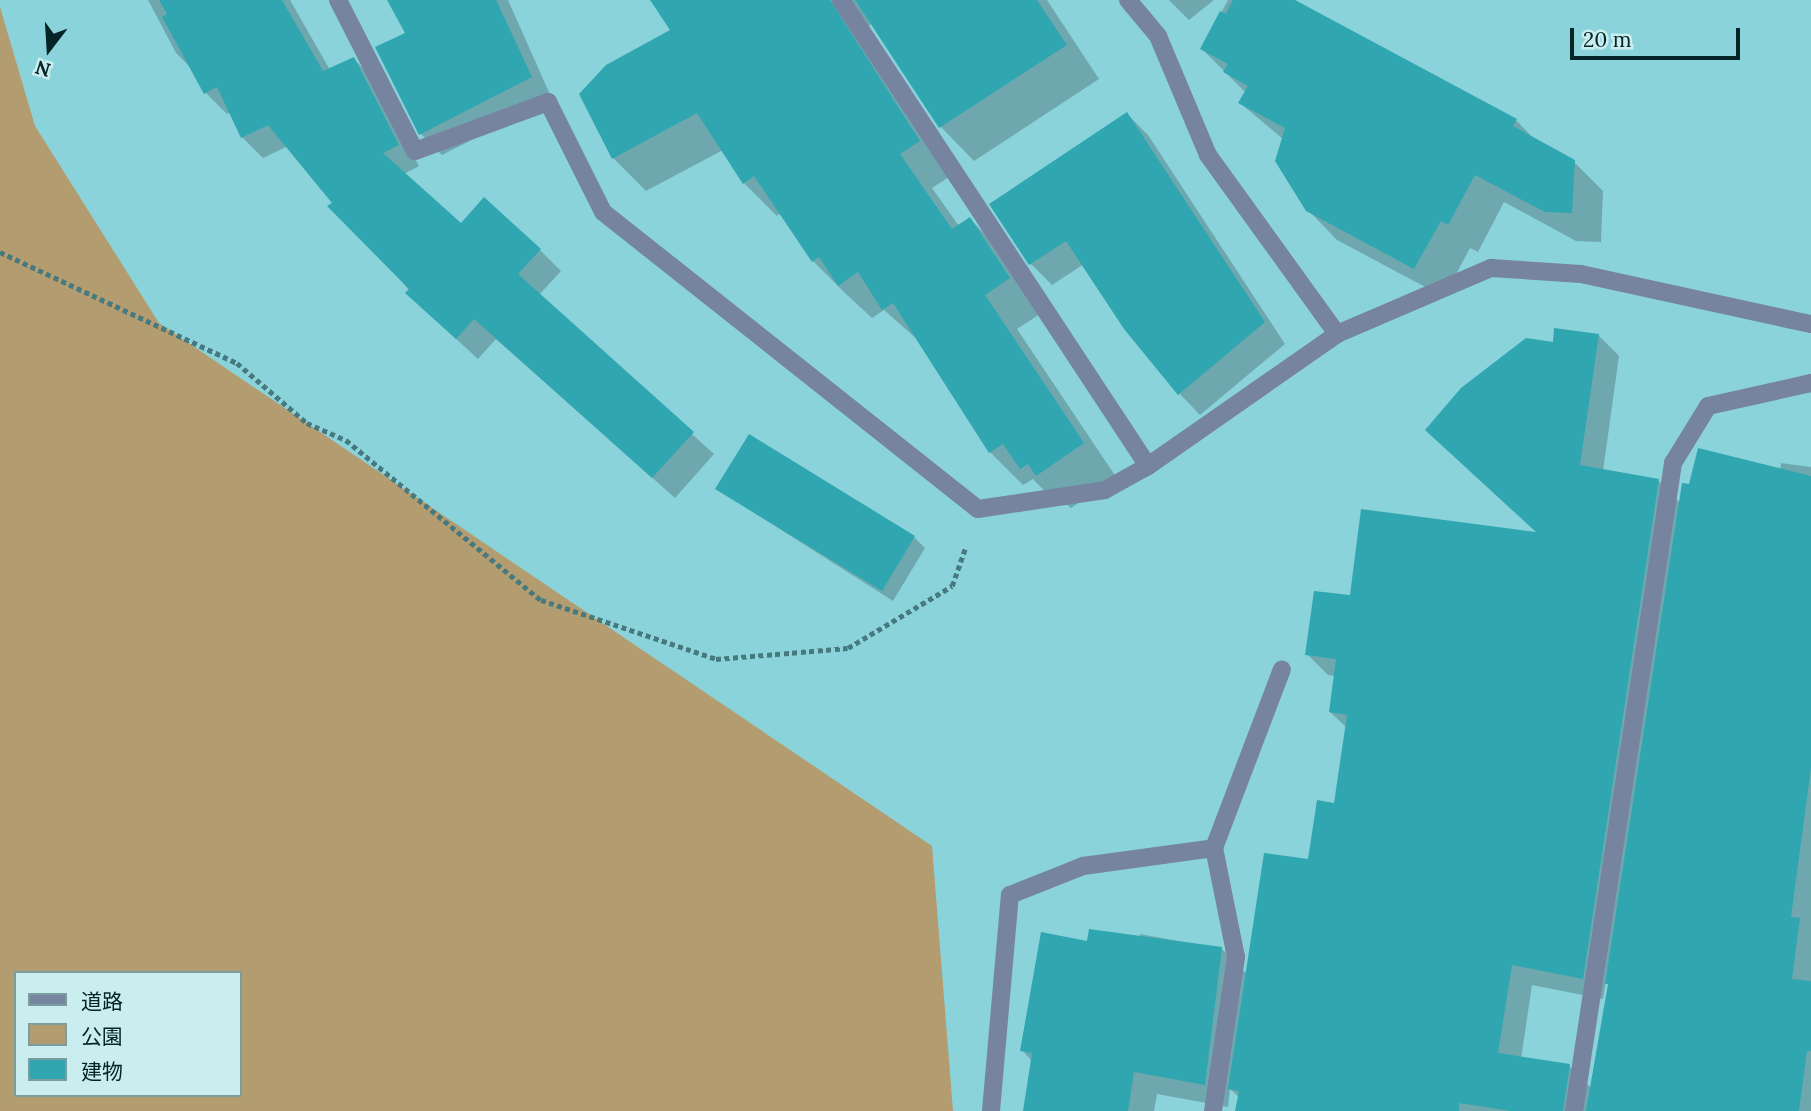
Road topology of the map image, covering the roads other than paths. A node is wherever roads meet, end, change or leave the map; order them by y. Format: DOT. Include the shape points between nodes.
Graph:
graph roads {
  1 [pos="338,0"];
  2 [pos="841,0"];
  3 [pos="1128,0"];
  4 [pos="1811,324"];
  5 [pos="1336,334"];
  6 [pos="1811,383"];
  7 [pos="1148,466"];
  8 [pos="1282,668"];
  9 [pos="1214,848"];
  10 [pos="991,1111"];
  11 [pos="1213,1111"];
  12 [pos="1574,1111"];
  1 -- 7 [label="street" via="415,151 548,102 603,212 978,509 1105,490"];
  2 -- 7 [label="street"];
  3 -- 5 [label="street" via="1158,36 1208,155"];
  4 -- 5 [label="street" via="1581,274 1491,268"];
  5 -- 7 [label="street"];
  6 -- 12 [label="street" via="1708,406 1673,463"];
  8 -- 9 [label="street"];
  9 -- 10 [label="street" via="1083,866 1010,895"];
  9 -- 11 [label="street" via="1236,957"];
}
